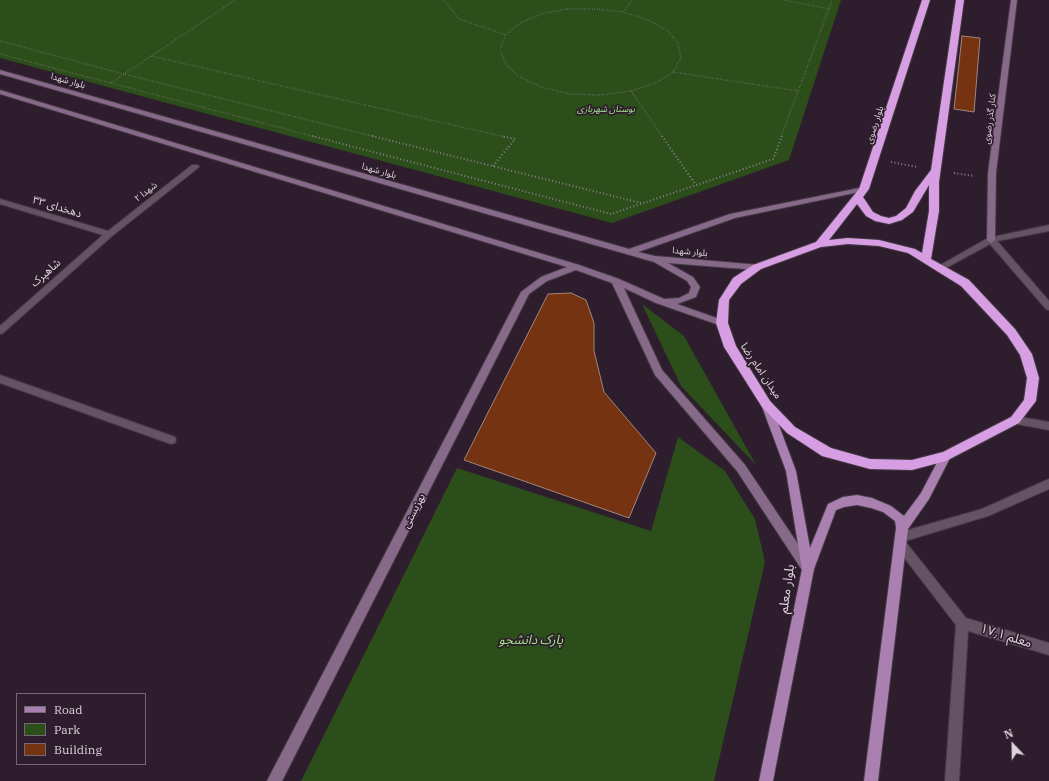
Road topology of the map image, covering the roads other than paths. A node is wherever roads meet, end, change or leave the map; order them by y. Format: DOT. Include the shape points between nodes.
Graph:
graph roads {
  1 [pos="926,0"];
  2 [pos="960,0"];
  3 [pos="1014,0"];
  4 [pos="0,72"];
  5 [pos="0,92"];
  6 [pos="196,167"];
  7 [pos="936,170"];
  8 [pos="861,193"];
  9 [pos="0,201"];
  10 [pos="1049,228"];
  11 [pos="109,234"];
  12 [pos="991,240"];
  13 [pos="820,244"];
  14 [pos="629,252"];
  15 [pos="655,259"];
  16 [pos="926,260"];
  17 [pos="576,267"];
  18 [pos="757,267"];
  19 [pos="939,268"];
  20 [pos="616,281"];
  21 [pos="659,301"];
  22 [pos="1049,307"];
  23 [pos="722,323"];
  24 [pos="0,331"];
  25 [pos="0,379"];
  26 [pos="766,404"];
  27 [pos="1015,420"];
  28 [pos="1049,426"];
  29 [pos="171,440"];
  30 [pos="946,456"];
  31 [pos="1049,484"];
  32 [pos="901,536"];
  33 [pos="808,569"];
  34 [pos="962,623"];
  35 [pos="1049,650"];
  36 [pos="274,781"];
  37 [pos="766,781"];
  38 [pos="871,781"];
  39 [pos="952,781"];
  1 -- 8 [label="highway, بلوار رضوی"];
  2 -- 7 [label="highway"];
  3 -- 12 [label="main road, کنار گذر رضوی" via="992,173"];
  4 -- 14 [label="main road, بلوار شهدا"];
  5 -- 17 [label="main road"];
  6 -- 11 [label="street, شهدا ۲"];
  7 -- 8 [label="highway" via="910,210 899,218 889,221 869,214"];
  7 -- 16 [label="highway" via="934,211"];
  8 -- 13 [label="highway, بلوار رضوی"];
  8 -- 14 [label="main road" via="733,216"];
  9 -- 11 [label="street, دهخدای ۳۳"];
  10 -- 12 [label="street"];
  11 -- 24 [label="street, شاهپرک"];
  12 -- 19 [label="street"];
  12 -- 22 [label="street"];
  13 -- 16 [label="highway, میدان امام رضا" via="848,240 879,243 911,251"];
  13 -- 18 [label="highway, میدان امام رضا"];
  14 -- 15 [label="main road, بلوار شهدا"];
  15 -- 18 [label="main road, بلوار شهدا"];
  15 -- 21 [label="main road" via="690,279 696,287 693,295 680,301"];
  16 -- 19 [label="highway, میدان امام رضا"];
  17 -- 20 [label="main road"];
  17 -- 36 [label="main road, بهزیستی" via="544,279 524,292"];
  18 -- 23 [label="highway, میدان امام رضا" via="737,281 724,300"];
  19 -- 27 [label="highway, میدان امام رضا" via="965,283 1011,332 1026,354 1033,378 1030,401"];
  20 -- 21 [label="main road"];
  20 -- 33 [label="main road" via="658,372 741,468"];
  21 -- 23 [label="main road"];
  23 -- 26 [label="highway, میدان امام رضا" via="730,347"];
  25 -- 29 [label="street"];
  26 -- 30 [label="highway, میدان امام رضا" via="791,430 827,452 870,464 912,465"];
  26 -- 33 [label="main road, بلوار معلم" via="791,471"];
  27 -- 28 [label="street"];
  27 -- 30 [label="highway, میدان امام رضا"];
  30 -- 32 [label="main road"];
  31 -- 32 [label="street" via="984,513"];
  32 -- 33 [label="main road" via="900,518 887,509 857,500 843,502 832,507"];
  32 -- 34 [label="street"];
  32 -- 38 [label="main road"];
  33 -- 37 [label="main road, بلوار معلم"];
  34 -- 35 [label="street, معلم ۱۷٫۱"];
  34 -- 39 [label="street"];
}
